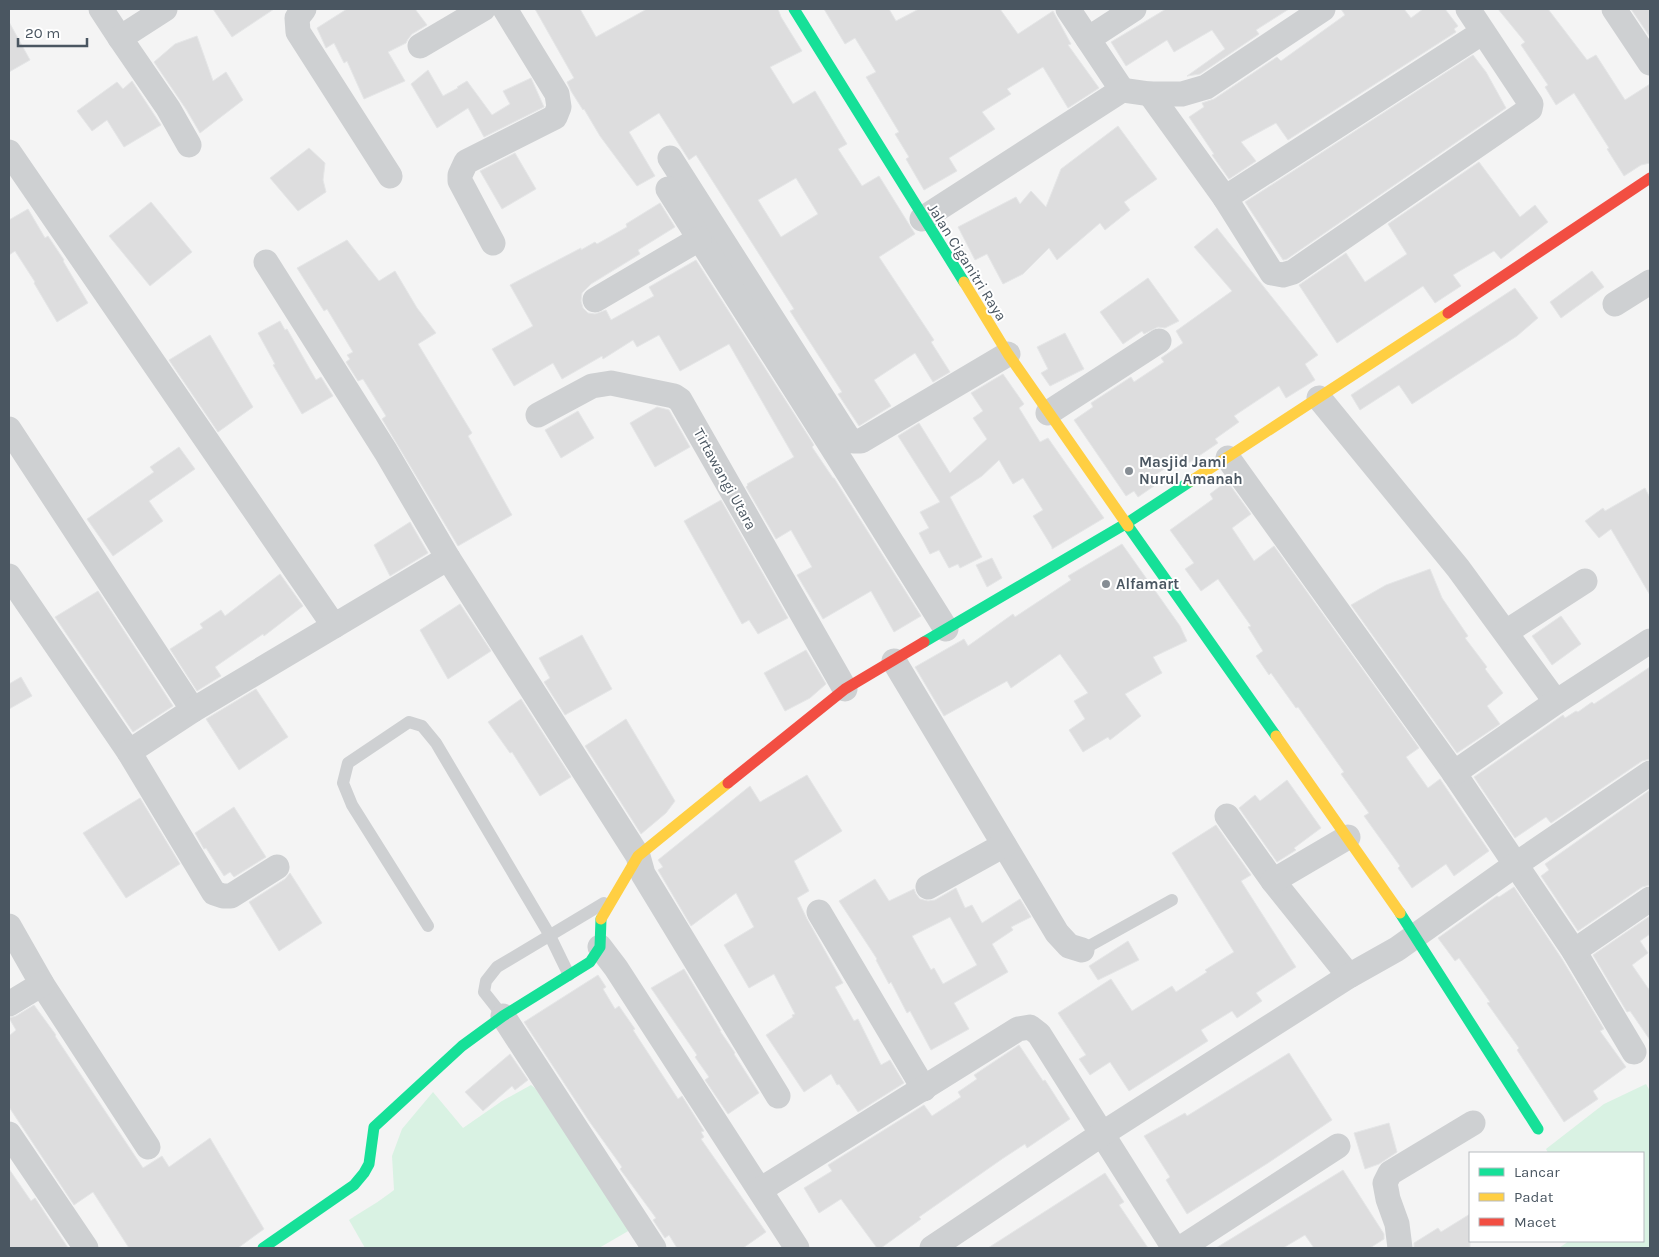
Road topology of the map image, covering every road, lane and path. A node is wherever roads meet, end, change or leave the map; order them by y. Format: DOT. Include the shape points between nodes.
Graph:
graph roads {
  1 [pos="102,9"];
  2 [pos="165,9"];
  3 [pos="304,9"];
  4 [pos="483,9"];
  5 [pos="505,9"];
  6 [pos="794,9"];
  7 [pos="1068,9"];
  8 [pos="1134,9"];
  9 [pos="1323,9"];
  10 [pos="1468,9"];
  11 [pos="1614,9"];
  12 [pos="1483,32"];
  13 [pos="120,38"];
  14 [pos="1088,40"];
  15 [pos="420,46"];
  16 [pos="1647,50"];
  17 [pos="1122,90"];
  18 [pos="1150,94"];
  19 [pos="189,145"];
  20 [pos="9,152"];
  21 [pos="670,158"];
  22 [pos="390,176"];
  23 [pos="1650,178"];
  24 [pos="668,189"];
  25 [pos="1225,198"];
  26 [pos="922,219"];
  27 [pos="699,239"];
  28 [pos="493,243"];
  29 [pos="266,262"];
  30 [pos="1650,282"];
  31 [pos="595,300"];
  32 [pos="1615,304"];
  33 [pos="1159,341"];
  34 [pos="1008,354"];
  35 [pos="1319,398"];
  36 [pos="1048,413"];
  37 [pos="538,415"];
  38 [pos="9,429"];
  39 [pos="1228,458"];
  40 [pos="1127,523"];
  41 [pos="448,558"];
  42 [pos="9,576"];
  43 [pos="1585,581"];
  44 [pos="334,626"];
  45 [pos="946,629"];
  46 [pos="1506,632"];
  47 [pos="1650,641"];
  48 [pos="894,661"];
  49 [pos="845,689"];
  50 [pos="1556,702"];
  51 [pos="193,710"];
  52 [pos="129,752"];
  53 [pos="1454,773"];
  54 [pos="1650,774"];
  55 [pos="1227,816"];
  56 [pos="1348,837"];
  57 [pos="1004,845"];
  58 [pos="638,856"];
  59 [pos="1515,865"];
  60 [pos="277,867"];
  61 [pos="1273,881"];
  62 [pos="928,887"];
  63 [pos="612,898"];
  64 [pos="1650,898"];
  65 [pos="1172,900"];
  66 [pos="819,912"];
  67 [pos="9,926"];
  68 [pos="428,926"];
  69 [pos="549,934"];
  70 [pos="1416,936"];
  71 [pos="600,947"];
  72 [pos="1082,950"];
  73 [pos="1574,951"];
  74 [pos="569,975"];
  75 [pos="1349,976"];
  76 [pos="42,984"];
  77 [pos="9,1004"];
  78 [pos="503,1016"];
  79 [pos="1634,1052"];
  80 [pos="924,1089"];
  81 [pos="778,1096"];
  82 [pos="1473,1123"];
  83 [pos="1538,1129"];
  84 [pos="9,1134"];
  85 [pos="1102,1134"];
  86 [pos="1338,1146"];
  87 [pos="148,1147"];
  88 [pos="760,1190"];
  89 [pos="86,1248"];
  90 [pos="263,1248"];
  91 [pos="654,1248"];
  92 [pos="797,1248"];
  93 [pos="932,1248"];
  94 [pos="1174,1248"];
  95 [pos="1181,1248"];
  96 [pos="1400,1248"];
  1 -- 13 [label="street"];
  2 -- 13 [label="street"];
  3 -- 22 [label="street" via="297,18 298,32"];
  4 -- 15 [label="street"];
  5 -- 28 [label="street" via="557,94 559,107 555,117 466,162 462,169 460,181"];
  6 -- 26 [label="street, Jalan Ciganitri Raya"];
  7 -- 14 [label="street"];
  8 -- 14 [label="street"];
  9 -- 18 [label="street" via="1206,87 1182,94"];
  10 -- 12 [label="street"];
  11 -- 16 [label="street"];
  12 -- 25 [label="street"];
  12 -- 25 [label="street" via="1532,104 1530,109 1293,272 1283,275 1272,273"];
  13 -- 19 [label="street"];
  14 -- 17 [label="street"];
  17 -- 18 [label="street"];
  17 -- 26 [label="street"];
  18 -- 25 [label="street"];
  20 -- 44 [label="street"];
  21 -- 34 [label="street" via="853,441 862,441"];
  23 -- 35 [label="street"];
  24 -- 27 [label="street"];
  26 -- 34 [label="street, Jalan Ciganitri Raya"];
  27 -- 31 [label="street"];
  27 -- 45 [label="street"];
  29 -- 41 [label="street" via="386,452"];
  30 -- 32 [label="street"];
  33 -- 36 [label="street"];
  34 -- 36 [label="street, Jalan Ciganitri Raya"];
  35 -- 39 [label="street"];
  35 -- 46 [label="street"];
  36 -- 40 [label="street, Jalan Ciganitri Raya"];
  37 -- 49 [label="street, Tirtawangi Utara" via="592,386 611,383 680,400"];
  38 -- 51 [label="street"];
  39 -- 40 [label="street"];
  39 -- 53 [label="street"];
  40 -- 45 [label="street"];
  40 -- 56 [label="street, Jalan Ciganitri Raya"];
  41 -- 44 [label="street"];
  41 -- 58 [label="street"];
  42 -- 52 [label="street"];
  43 -- 46 [label="street"];
  44 -- 51 [label="street"];
  45 -- 48 [label="street"];
  46 -- 50 [label="street"];
  47 -- 50 [label="street"];
  48 -- 49 [label="street"];
  48 -- 57 [label="street"];
  49 -- 58 [label="street"];
  50 -- 53 [label="street"];
  51 -- 52 [label="street"];
  52 -- 60 [label="street" via="214,893 231,896"];
  53 -- 59 [label="street"];
  54 -- 59 [label="street"];
  55 -- 61 [label="street"];
  56 -- 61 [label="street"];
  56 -- 70 [label="street, Jalan Ciganitri Raya"];
  57 -- 62 [label="street"];
  57 -- 72 [label="street" via="1057,933 1069,946"];
  58 -- 63 [label="street"];
  58 -- 81 [label="street" via="643,874"];
  59 -- 70 [label="street"];
  59 -- 73 [label="street"];
  61 -- 75 [label="street"];
  63 -- 69 [label="lane"];
  63 -- 71 [label="street" via="601,918"];
  64 -- 73 [label="street"];
  65 -- 72 [label="lane"];
  66 -- 80 [label="street"];
  67 -- 76 [label="street"];
  68 -- 69 [label="lane" via="352,805 343,782 348,763 409,722 422,726 436,743"];
  69 -- 74 [label="lane"];
  69 -- 78 [label="lane" via="497,967 486,980 484,992"];
  70 -- 75 [label="street"];
  70 -- 83 [label="street, Jalan Ciganitri Raya"];
  71 -- 74 [label="street" via="590,962"];
  71 -- 88 [label="street"];
  73 -- 79 [label="street"];
  74 -- 78 [label="street"];
  75 -- 85 [label="street"];
  76 -- 77 [label="street"];
  76 -- 87 [label="street"];
  78 -- 90 [label="street" via="462,1046 374,1127 371,1160 354,1185"];
  78 -- 91 [label="street"];
  80 -- 85 [label="street" via="1018,1029 1030,1027 1039,1034"];
  80 -- 88 [label="street"];
  82 -- 96 [label="street" via="1390,1173 1385,1183"];
  84 -- 89 [label="street"];
  85 -- 93 [label="street"];
  85 -- 94 [label="street"];
  86 -- 95 [label="street"];
  88 -- 92 [label="street"];
}
